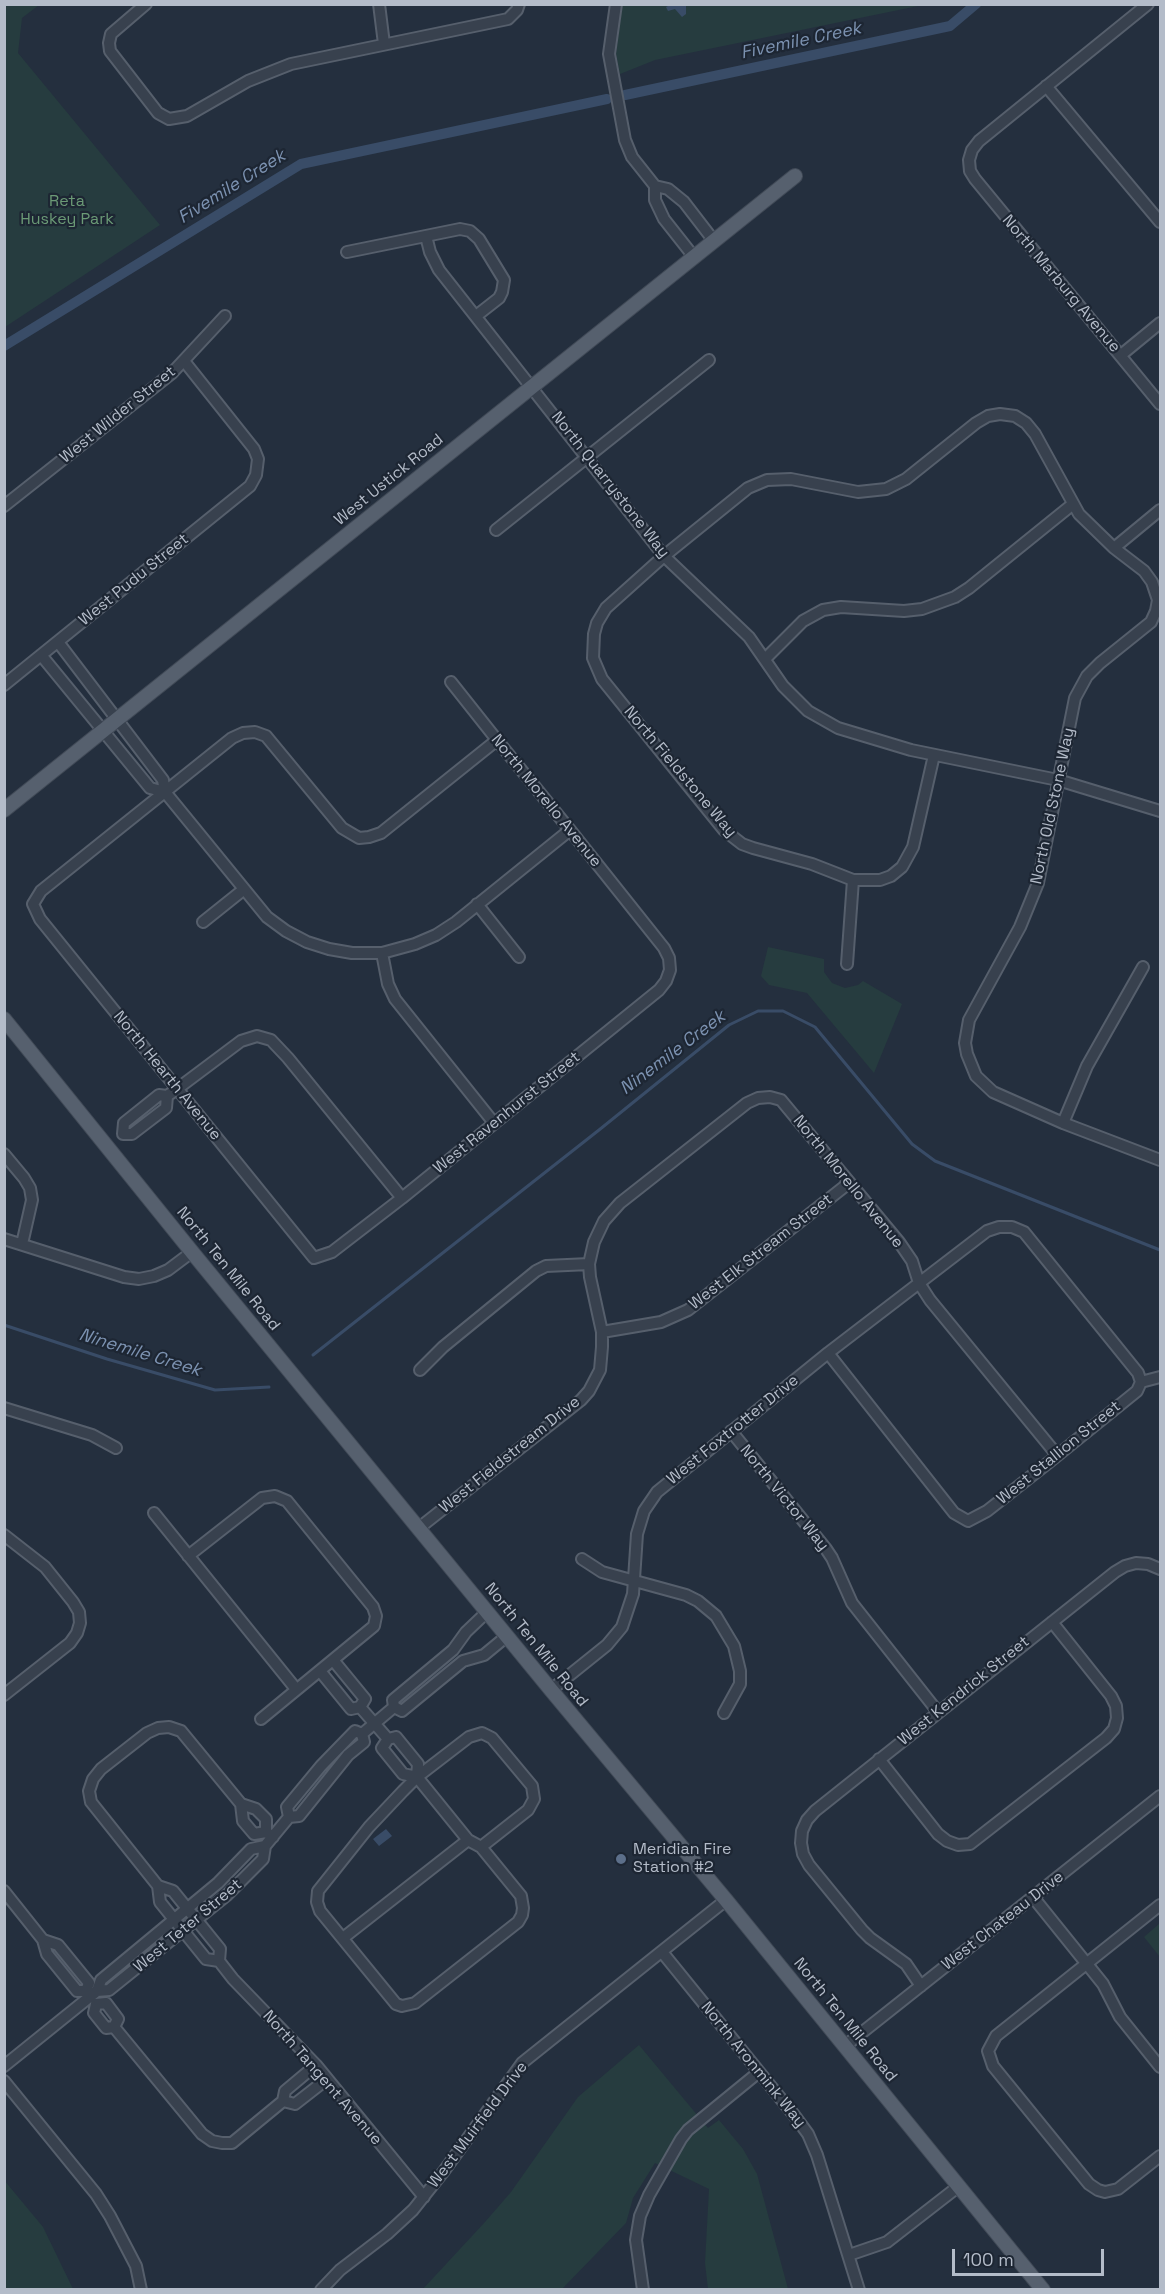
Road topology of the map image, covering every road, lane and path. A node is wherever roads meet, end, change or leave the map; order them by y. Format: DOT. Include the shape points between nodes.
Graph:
graph roads {
  1 [pos="146,4"];
  2 [pos="379,4"];
  3 [pos="616,4"];
  4 [pos="1148,4"];
  5 [pos="518,7"];
  6 [pos="384,44"];
  7 [pos="1046,86"];
  8 [pos="795,177"];
  9 [pos="655,186"];
  10 [pos="1161,222"];
  11 [pos="426,236"];
  12 [pos="714,241"];
  13 [pos="348,252"];
  14 [pos="694,257"];
  15 [pos="225,316"];
  16 [pos="476,316"];
  17 [pos="1161,323"];
  18 [pos="1120,355"];
  19 [pos="709,360"];
  20 [pos="184,361"];
  21 [pos="532,387"];
  22 [pos="1161,405"];
  23 [pos="1000,414"];
  24 [pos="588,457"];
  25 [pos="1072,504"];
  26 [pos="4,506"];
  27 [pos="1161,510"];
  28 [pos="496,530"];
  29 [pos="1114,548"];
  30 [pos="664,556"];
  31 [pos="58,642"];
  32 [pos="41,655"];
  33 [pos="765,659"];
  34 [pos="451,682"];
  35 [pos="4,685"];
  36 [pos="117,719"];
  37 [pos="102,731"];
  38 [pos="498,740"];
  39 [pos="934,754"];
  40 [pos="1058,780"];
  41 [pos="165,792"];
  42 [pos="4,810"];
  43 [pos="1161,811"];
  44 [pos="570,830"];
  45 [pos="853,880"];
  46 [pos="243,890"];
  47 [pos="477,904"];
  48 [pos="203,922"];
  49 [pos="664,948"];
  50 [pos="382,953"];
  51 [pos="519,957"];
  52 [pos="847,964"];
  53 [pos="1143,967"];
  54 [pos="4,1019"];
  55 [pos="177,1089"];
  56 [pos="758,1098"];
  57 [pos="494,1123"];
  58 [pos="1063,1123"];
  59 [pos="108,1147"];
  60 [pos="4,1154"];
  61 [pos="1161,1160"];
  62 [pos="849,1183"];
  63 [pos="402,1197"];
  64 [pos="4,1239"];
  65 [pos="22,1244"];
  66 [pos="192,1252"];
  67 [pos="314,1257"];
  68 [pos="589,1264"];
  69 [pos="919,1283"];
  70 [pos="602,1332"];
  71 [pos="828,1353"];
  72 [pos="420,1370"];
  73 [pos="1161,1377"];
  74 [pos="1141,1382"];
  75 [pos="4,1408"];
  76 [pos="731,1431"];
  77 [pos="116,1448"];
  78 [pos="1057,1455"];
  79 [pos="154,1513"];
  80 [pos="419,1528"];
  81 [pos="4,1535"];
  82 [pos="188,1556"];
  83 [pos="582,1559"];
  84 [pos="1161,1569"];
  85 [pos="635,1581"];
  86 [pos="488,1612"];
  87 [pos="1052,1622"];
  88 [pos="507,1636"];
  89 [pos="333,1660"];
  90 [pos="320,1671"];
  91 [pos="296,1689"];
  92 [pos="551,1689"];
  93 [pos="4,1695"];
  94 [pos="360,1707"];
  95 [pos="394,1707"];
  96 [pos="938,1712"];
  97 [pos="724,1713"];
  98 [pos="261,1719"];
  99 [pos="374,1724"];
  100 [pos="388,1739"];
  101 [pos="879,1760"];
  102 [pos="417,1778"];
  103 [pos="1161,1796"];
  104 [pos="241,1804"];
  105 [pos="269,1834"];
  106 [pos="468,1840"];
  107 [pos="265,1846"];
  108 [pos="481,1847"];
  109 [pos="158,1886"];
  110 [pos="4,1891"];
  111 [pos="1033,1897"];
  112 [pos="726,1900"];
  113 [pos="1161,1905"];
  114 [pos="187,1909"];
  115 [pos="174,1919"];
  116 [pos="196,1920"];
  117 [pos="183,1931"];
  118 [pos="343,1938"];
  119 [pos="662,1952"];
  120 [pos="219,1961"];
  121 [pos="1086,1964"];
  122 [pos="921,1986"];
  123 [pos="92,1996"];
  124 [pos="114,2027"];
  125 [pos="845,2046"];
  126 [pos="4,2066"];
  127 [pos="316,2066"];
  128 [pos="1161,2067"];
  129 [pos="759,2072"];
  130 [pos="327,2079"];
  131 [pos="4,2081"];
  132 [pos="283,2101"];
  133 [pos="1161,2156"];
  134 [pos="959,2186"];
  135 [pos="424,2197"];
  136 [pos="849,2255"];
  137 [pos="141,2289"];
  138 [pos="321,2289"];
  139 [pos="643,2289"];
  140 [pos="859,2289"];
  141 [pos="1043,2289"];
  1 -- 6 [label="street" via="111,34 109,43 114,59 158,113 169,119 187,116 280,67"];
  2 -- 6 [label="street"];
  3 -- 9 [label="street" via="609,54 625,140 632,157"];
  4 -- 7 [label="street"];
  5 -- 6 [label="street" via="508,19"];
  7 -- 10 [label="street"];
  7 -- 18 [label="street, North Marburg Avenue" via="979,141 972,150 970,171"];
  8 -- 12 [label="main road, West Ustick Road"];
  9 -- 12 [label="street" via="668,189 684,202"];
  9 -- 14 [label="street" via="655,200 664,219"];
  11 -- 13 [label="street"];
  11 -- 16 [label="street, North Quarrystone Way" via="439,270"];
  11 -- 16 [label="street" via="460,229 479,239 504,280 499,298"];
  12 -- 14 [label="main road, West Ustick Road"];
  14 -- 21 [label="main road, West Ustick Road"];
  15 -- 20 [label="street, West Wilder Street"];
  16 -- 21 [label="street, North Quarrystone Way"];
  17 -- 18 [label="street"];
  18 -- 22 [label="street, North Marburg Avenue"];
  19 -- 24 [label="street"];
  20 -- 26 [label="street, West Wilder Street"];
  20 -- 31 [label="street, West Pudu Street" via="254,449 258,470 250,486"];
  21 -- 24 [label="street, North Quarrystone Way"];
  21 -- 36 [label="main road, West Ustick Road"];
  23 -- 25 [label="street, North Old Stone Way" via="1015,416 1035,434"];
  23 -- 30 [label="street, North Fieldstone Way" via="976,423 886,489 858,492 791,479 767,480 748,488"];
  24 -- 28 [label="street"];
  24 -- 30 [label="street, North Quarrystone Way"];
  25 -- 29 [label="street, North Old Stone Way"];
  25 -- 33 [label="street" via="955,597 904,611 823,610 803,621"];
  27 -- 29 [label="street"];
  29 -- 40 [label="street, North Old Stone Way" via="1152,582 1158,600 1156,611 1142,631 1100,663 1080,687"];
  30 -- 33 [label="street, North Quarrystone Way" via="749,636"];
  30 -- 45 [label="street, North Fieldstone Way" via="606,608 597,623 592,646 602,679 732,838 753,849 812,864"];
  31 -- 32 [label="street, West Pudu Street"];
  31 -- 36 [label="street"];
  32 -- 35 [label="street, West Pudu Street"];
  32 -- 37 [label="street"];
  33 -- 39 [label="street, North Quarrystone Way" via="791,695 828,723"];
  34 -- 38 [label="street, North Morello Avenue"];
  36 -- 37 [label="main road, West Ustick Road"];
  36 -- 41 [label="street" via="163,780"];
  37 -- 41 [label="street" via="150,788"];
  37 -- 42 [label="main road, West Ustick Road"];
  38 -- 41 [label="street" via="381,833 369,837 359,838 342,828 266,736 255,732 232,738"];
  38 -- 44 [label="street, North Morello Avenue"];
  39 -- 40 [label="street, North Quarrystone Way"];
  39 -- 45 [label="street, North Fieldstone Way" via="909,858 891,876 874,881"];
  40 -- 43 [label="street, North Quarrystone Way"];
  40 -- 58 [label="street, North Old Stone Way" via="1038,884 1020,927 973,1009 965,1043 976,1076 993,1092"];
  41 -- 46 [label="street"];
  41 -- 55 [label="street, North Hearth Avenue" via="41,891 33,904 40,919"];
  44 -- 47 [label="street"];
  44 -- 49 [label="street, North Morello Avenue"];
  45 -- 52 [label="street"];
  46 -- 48 [label="street"];
  46 -- 50 [label="street" via="267,917 296,937 340,951"];
  47 -- 50 [label="street" via="436,934"];
  47 -- 51 [label="street"];
  49 -- 57 [label="street, West Ravenhurst Street" via="670,970 659,990"];
  50 -- 57 [label="street" via="395,999"];
  53 -- 58 [label="street" via="1086,1066"];
  54 -- 59 [label="main road, North Ten Mile Road"];
  55 -- 59 [label="street" via="167,1096 166,1108"];
  55 -- 63 [label="street" via="241,1041 256,1036 271,1040"];
  55 -- 67 [label="street, North Hearth Avenue"];
  56 -- 62 [label="street, North Morello Avenue" via="781,1100"];
  56 -- 68 [label="street, West Fieldstream Drive" via="611,1211 598,1231"];
  57 -- 63 [label="street, West Ravenhurst Street"];
  58 -- 61 [label="street, North Old Stone Way"];
  59 -- 66 [label="main road, North Ten Mile Road"];
  60 -- 65 [label="street" via="30,1188 32,1200"];
  62 -- 69 [label="street, North Morello Avenue" via="899,1242 912,1261"];
  62 -- 70 [label="street, West Elk Stream Street" via="688,1310 661,1322"];
  63 -- 67 [label="street, West Ravenhurst Street" via="332,1252"];
  64 -- 65 [label="street"];
  65 -- 66 [label="street" via="139,1279 168,1270"];
  66 -- 80 [label="main road, North Ten Mile Road"];
  68 -- 70 [label="street, West Fieldstream Drive"];
  68 -- 72 [label="street" via="546,1266 536,1271"];
  69 -- 71 [label="street, West Foxtrotter Drive"];
  69 -- 74 [label="street, West Foxtrotter Drive" via="987,1232 999,1227 1024,1232 1138,1373"];
  69 -- 78 [label="street, North Morello Avenue"];
  70 -- 80 [label="street, West Fieldstream Drive" via="600,1370 581,1400"];
  71 -- 76 [label="street, West Foxtrotter Drive"];
  71 -- 78 [label="street, West Stallion Street" via="954,1513 968,1521 987,1511"];
  73 -- 74 [label="street"];
  74 -- 78 [label="street, West Stallion Street" via="1137,1391"];
  75 -- 77 [label="street" via="92,1435"];
  76 -- 85 [label="street, West Foxtrotter Drive" via="665,1484 650,1501 637,1534"];
  76 -- 96 [label="street, North Victor Way" via="826,1549 852,1602"];
  79 -- 82 [label="street"];
  80 -- 86 [label="main road, North Ten Mile Road"];
  81 -- 93 [label="street" via="45,1567 73,1602 80,1623 70,1643"];
  82 -- 89 [label="street" via="262,1498 274,1496 287,1501 373,1607 376,1616 374,1626"];
  82 -- 91 [label="street"];
  83 -- 85 [label="street" via="602,1572"];
  84 -- 87 [label="street, West Kendrick Street" via="1148,1564 1125,1566"];
  85 -- 92 [label="street, West Foxtrotter Drive" via="627,1616 615,1636"];
  85 -- 97 [label="street" via="698,1601 721,1622 734,1646 740,1671 740,1684"];
  86 -- 88 [label="main road, North Ten Mile Road"];
  86 -- 95 [label="street, West Teter Street" via="453,1650 393,1700"];
  87 -- 96 [label="street, West Kendrick Street"];
  87 -- 101 [label="street" via="1116,1706 1114,1729 1106,1738 970,1844 958,1845 938,1834"];
  88 -- 92 [label="main road, North Ten Mile Road"];
  88 -- 95 [label="street, West Teter Street" via="484,1655 463,1661 402,1711"];
  89 -- 90 [label="street"];
  89 -- 94 [label="street" via="365,1698"];
  90 -- 91 [label="street"];
  90 -- 94 [label="street" via="351,1709"];
  91 -- 98 [label="street"];
  92 -- 112 [label="main road, North Ten Mile Road"];
  94 -- 99 [label="street"];
  95 -- 99 [label="street, West Teter Street"];
  96 -- 101 [label="street, West Kendrick Street"];
  99 -- 100 [label="street"];
  99 -- 105 [label="street, West Teter Street" via="362,1734 364,1742 348,1755 299,1816 289,1816"];
  100 -- 102 [label="street" via="396,1737 418,1764"];
  100 -- 102 [label="street" via="382,1748 404,1774"];
  101 -- 122 [label="street, West Kendrick Street" via="807,1820 802,1831 803,1854 862,1930 906,1964"];
  102 -- 106 [label="street"];
  102 -- 108 [label="street" via="469,1737 482,1733 492,1738 532,1786 534,1799 528,1810"];
  102 -- 118 [label="street" via="369,1827 318,1891 320,1911"];
  103 -- 111 [label="street, West Chateau Drive"];
  104 -- 105 [label="street" via="256,1809 266,1819"];
  104 -- 105 [label="street" via="243,1821 254,1834"];
  104 -- 109 [label="street, North Tangent Avenue" via="181,1731 169,1727 147,1733 101,1769 89,1791 91,1802"];
  105 -- 107 [label="street, West Teter Street"];
  106 -- 108 [label="street"];
  106 -- 118 [label="street"];
  107 -- 114 [label="street, West Teter Street" via="251,1849"];
  107 -- 116 [label="street, West Teter Street" via="263,1859 256,1867"];
  108 -- 118 [label="street" via="521,1896 522,1915 415,2003 402,2006 392,2000"];
  109 -- 114 [label="street, North Tangent Avenue" via="173,1891"];
  109 -- 115 [label="street, North Tangent Avenue" via="160,1902"];
  110 -- 123 [label="street" via="43,1940 58,1945 89,1983"];
  111 -- 121 [label="street"];
  111 -- 122 [label="street, West Chateau Drive"];
  112 -- 119 [label="street, West Muirfield Drive"];
  112 -- 125 [label="main road, North Ten Mile Road"];
  113 -- 121 [label="street"];
  114 -- 115 [label="street, West Teter Street"];
  114 -- 116 [label="street, North Tangent Avenue"];
  115 -- 117 [label="street, North Tangent Avenue"];
  115 -- 123 [label="street, West Teter Street" via="101,1980"];
  116 -- 117 [label="street, West Teter Street"];
  116 -- 120 [label="street, North Tangent Avenue" via="220,1949"];
  117 -- 120 [label="street, North Tangent Avenue" via="206,1959"];
  117 -- 123 [label="street, West Teter Street" via="109,1990"];
  119 -- 129 [label="street, North Aronmink Way"];
  119 -- 135 [label="street, West Muirfield Drive" via="522,2063"];
  120 -- 127 [label="street, North Tangent Avenue"];
  121 -- 128 [label="street" via="1103,1984 1120,2017"];
  121 -- 133 [label="street" via="996,2036 988,2051 993,2066 1089,2184 1105,2192 1118,2189"];
  122 -- 125 [label="street, West Chateau Drive"];
  123 -- 124 [label="street" via="94,2013 106,2028"];
  123 -- 124 [label="street" via="106,2003 118,2019"];
  123 -- 126 [label="street, West Teter Street"];
  124 -- 132 [label="street" via="202,2134 212,2141 231,2143"];
  125 -- 134 [label="main road, North Ten Mile Road"];
  127 -- 130 [label="street, North Tangent Avenue"];
  127 -- 132 [label="street" via="285,2091"];
  129 -- 136 [label="street, North Aronmink Way" via="802,2124 813,2145"];
  129 -- 139 [label="street" via="688,2130 649,2195 636,2240"];
  130 -- 132 [label="street" via="295,2104"];
  130 -- 135 [label="street, North Tangent Avenue"];
  131 -- 137 [label="street" via="96,2194 136,2266"];
  134 -- 136 [label="street" via="887,2242"];
  134 -- 141 [label="main road, North Ten Mile Road"];
  135 -- 138 [label="street, West Muirfield Drive"];
  136 -- 140 [label="street, North Aronmink Way"];
}
